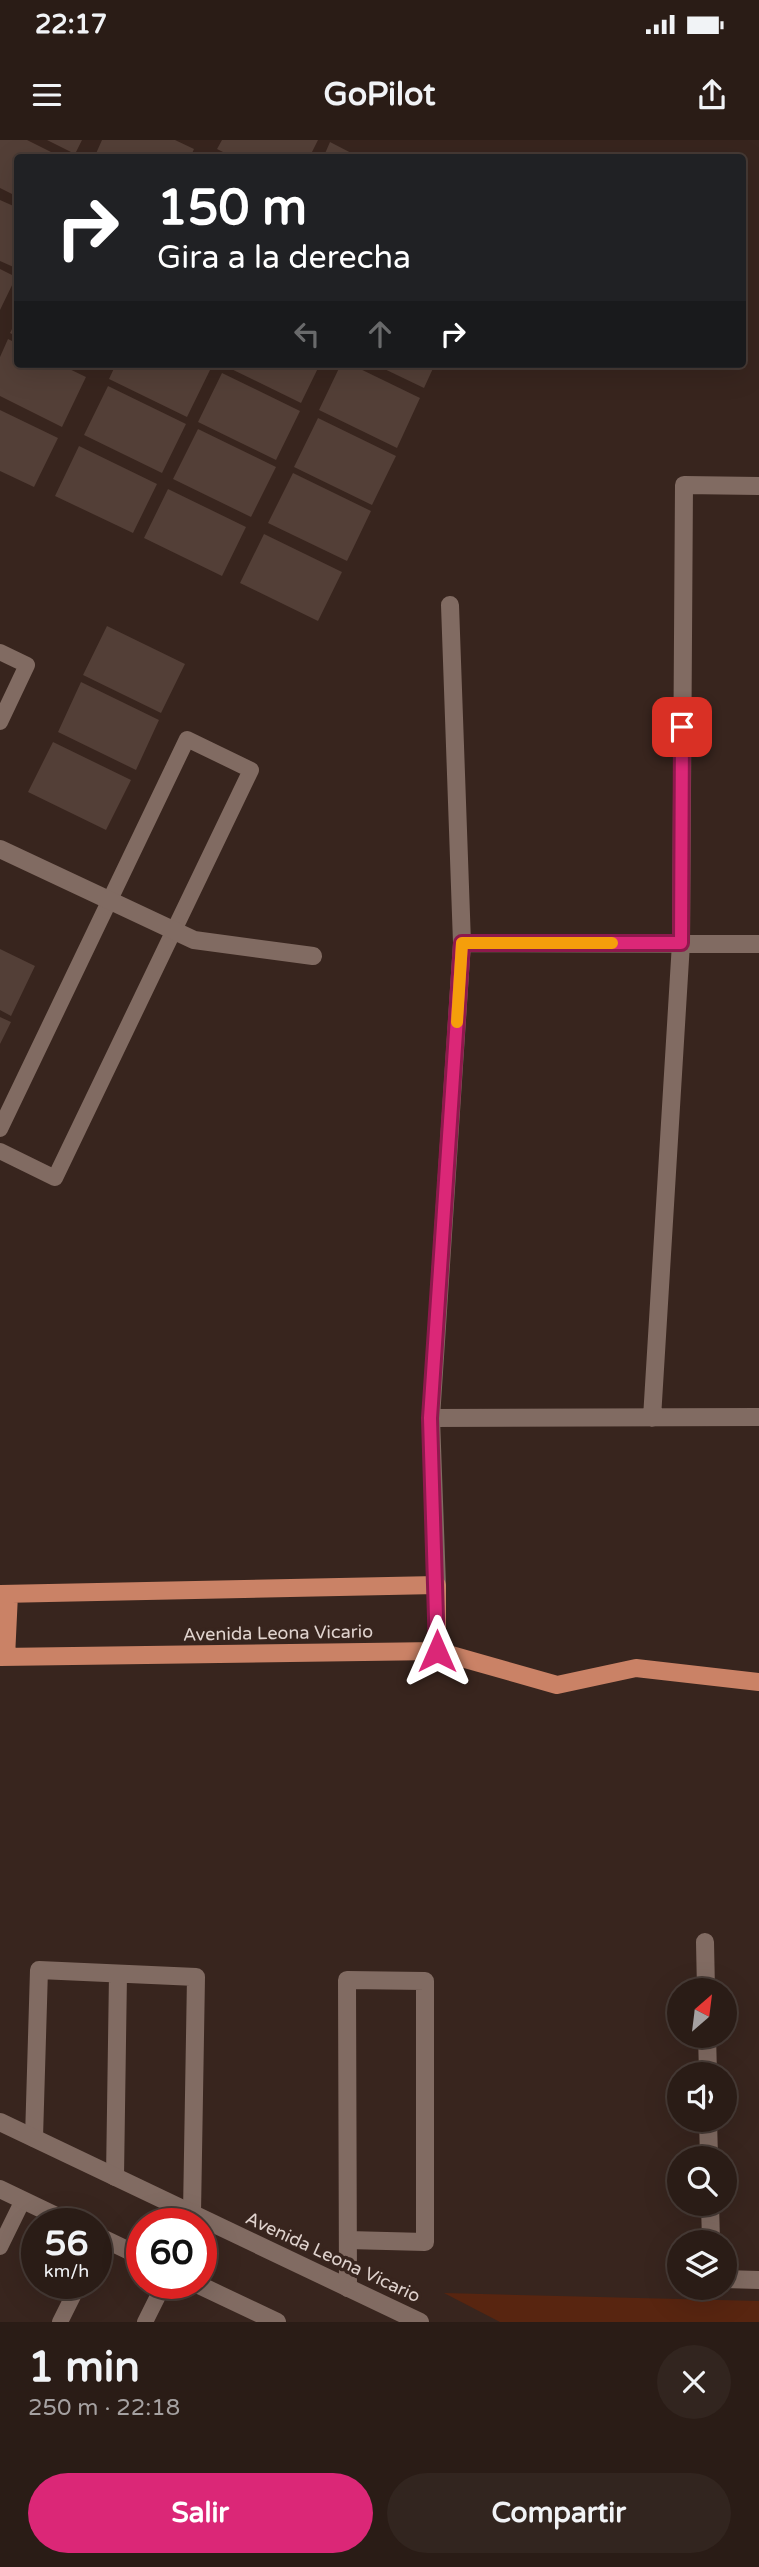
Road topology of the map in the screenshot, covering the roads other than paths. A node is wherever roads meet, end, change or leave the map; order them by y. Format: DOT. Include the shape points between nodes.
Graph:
graph roads {
  1 [pos="759,486"];
  2 [pos="450,605"];
  3 [pos="0,652"];
  4 [pos="0,722"];
  5 [pos="0,849"];
  6 [pos="110,901"];
  7 [pos="174,930"];
  8 [pos="462,943"];
  9 [pos="681,943"];
  10 [pos="759,944"];
  11 [pos="313,956"];
  12 [pos="0,1129"];
  13 [pos="0,1151"];
  14 [pos="759,1417"];
  15 [pos="430,1418"];
  16 [pos="652,1418"];
  17 [pos="437,1585"];
  18 [pos="4,1594"];
  19 [pos="437,1651"];
  20 [pos="3,1657"];
  21 [pos="759,1682"];
  22 [pos="705,1942"];
  23 [pos="118,1973"];
  24 [pos="706,1978"];
  25 [pos="0,2122"];
  26 [pos="34,2138"];
  27 [pos="115,2177"];
  28 [pos="0,2189"];
  29 [pos="23,2200"];
  30 [pos="40,2208"];
  31 [pos="180,2208"];
  32 [pos="192,2208"];
  33 [pos="217,2226"];
  34 [pos="348,2240"];
  35 [pos="0,2247"];
  36 [pos="737,2279"];
  37 [pos="759,2280"];
  38 [pos="348,2288"];
  39 [pos="217,2294"];
  40 [pos="72,2299"];
  41 [pos="156,2299"];
  42 [pos="60,2322"];
  43 [pos="145,2322"];
  44 [pos="276,2322"];
  45 [pos="420,2322"];
  1 -- 9 [label="street" via="684,485"];
  2 -- 8 [label="street"];
  3 -- 4 [label="lane" via="27,665"];
  5 -- 6 [label="street"];
  6 -- 7 [label="street"];
  6 -- 7 [label="lane" via="187,739 251,770"];
  6 -- 12 [label="lane"];
  7 -- 11 [label="street" via="194,940"];
  7 -- 13 [label="lane" via="55,1178"];
  8 -- 9 [label="street"];
  8 -- 15 [label="street"];
  9 -- 10 [label="street"];
  9 -- 16 [label="street"];
  14 -- 16 [label="street"];
  15 -- 16 [label="street"];
  15 -- 17 [label="street"];
  17 -- 18 [label="main road"];
  17 -- 19 [label="main road"];
  18 -- 20 [label="main road"];
  19 -- 20 [label="main road, Avenida Leona Vicario"];
  19 -- 21 [label="main road, Avenida Leona Vicario" via="557,1685 636,1668"];
  22 -- 24 [label="street"];
  23 -- 26 [label="street" via="39,1970"];
  23 -- 27 [label="street"];
  23 -- 32 [label="street" via="196,1977"];
  25 -- 26 [label="street, Avenida Leona Vicario"];
  26 -- 27 [label="street, Avenida Leona Vicario"];
  27 -- 31 [label="street, Avenida Leona Vicario"];
  28 -- 29 [label="street"];
  29 -- 30 [label="street"];
  29 -- 35 [label="lane"];
  33 -- 38 [label="street, Avenida Leona Vicario"];
  34 -- 34 [label="street" via="347,1980 425,1981 425,2242"];
  34 -- 38 [label="street"];
  36 -- 37 [label="street"];
  38 -- 45 [label="street, Avenida Leona Vicario"];
  39 -- 44 [label="street"];
  40 -- 42 [label="lane"];
  41 -- 43 [label="lane"];
}
